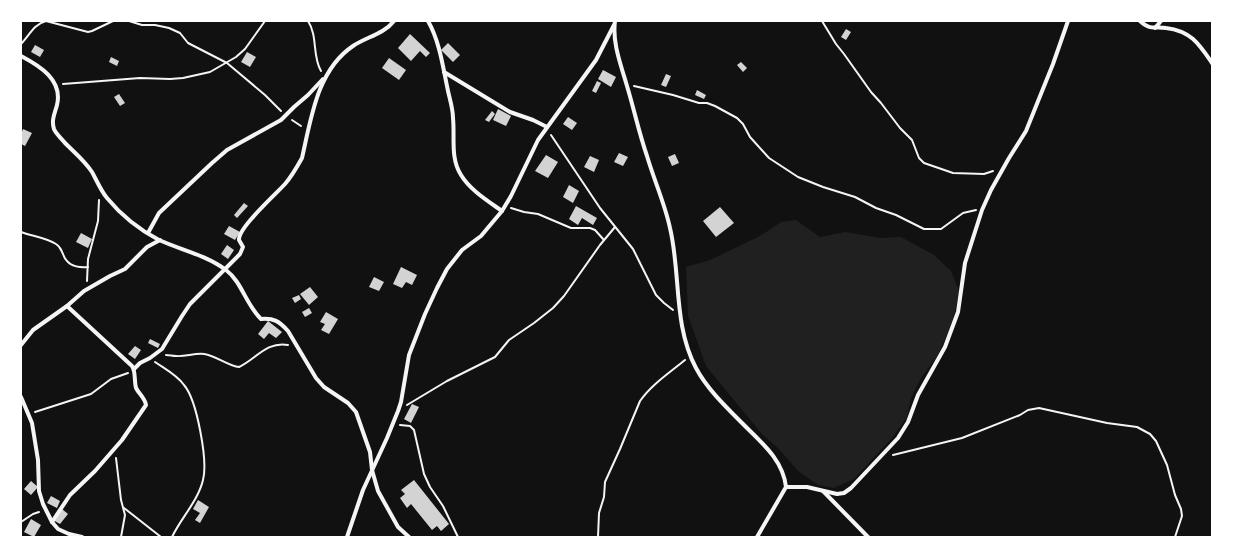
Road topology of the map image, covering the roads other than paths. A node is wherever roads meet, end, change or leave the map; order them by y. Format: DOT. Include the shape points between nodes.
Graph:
graph roads {
  1 [pos="394,21"];
  2 [pos="428,21"];
  3 [pos="1068,21"];
  4 [pos="1140,21"];
  5 [pos="1161,21"];
  6 [pos="615,23"];
  7 [pos="1154,28"];
  8 [pos="21,56"];
  9 [pos="1212,63"];
  10 [pos="444,72"];
  11 [pos="325,77"];
  12 [pos="546,127"];
  13 [pos="502,211"];
  14 [pos="148,233"];
  15 [pos="160,240"];
  16 [pos="226,269"];
  17 [pos="67,306"];
  18 [pos="21,345"];
  19 [pos="134,369"];
  20 [pos="21,397"];
  21 [pos="372,470"];
  22 [pos="786,487"];
  23 [pos="823,491"];
  24 [pos="52,522"];
  25 [pos="82,537"];
  26 [pos="347,537"];
  27 [pos="409,537"];
  28 [pos="757,537"];
  29 [pos="868,537"];
  1 -- 11 [label="street" via="388,29 351,47"];
  2 -- 10 [label="street"];
  3 -- 23 [label="street" via="1026,131 982,210 965,263 958,312 945,348 918,395 908,422 898,438 851,488 837,494"];
  4 -- 7 [label="street"];
  5 -- 7 [label="street"];
  6 -- 12 [label="street" via="596,60"];
  6 -- 22 [label="street" via="615,45 670,228 676,257 679,312 686,345 703,379 718,398 777,460"];
  7 -- 9 [label="street" via="1166,28 1189,35 1196,40"];
  8 -- 14 [label="street" via="43,70 56,85 58,100 53,120 54,129 88,167 106,197 118,210"];
  10 -- 12 [label="street" via="510,112"];
  10 -- 13 [label="street" via="453,118 453,148 457,166 472,188"];
  11 -- 14 [label="street" via="286,116 227,150 212,163 159,213"];
  11 -- 16 [label="street" via="298,167 240,233 238,239 243,246 242,251"];
  12 -- 13 [label="street"];
  13 -- 21 [label="street" via="481,236 462,250 447,269 437,288 409,355 398,411"];
  14 -- 15 [label="street"];
  15 -- 16 [label="street"];
  15 -- 17 [label="street" via="148,247 125,269 84,291"];
  16 -- 19 [label="street" via="190,304 165,345"];
  16 -- 21 [label="street" via="256,314 261,319 271,318 282,325 316,378 356,412 370,452"];
  17 -- 18 [label="street" via="33,330"];
  17 -- 19 [label="street"];
  19 -- 24 [label="street" via="134,380 146,405 129,431 95,471 70,495"];
  20 -- 24 [label="street" via="34,431 38,460 38,491"];
  21 -- 26 [label="street"];
  21 -- 27 [label="street" via="378,491 398,527"];
  22 -- 23 [label="street"];
  22 -- 28 [label="street"];
  23 -- 29 [label="street"];
  24 -- 25 [label="street" via="63,532"];
}
